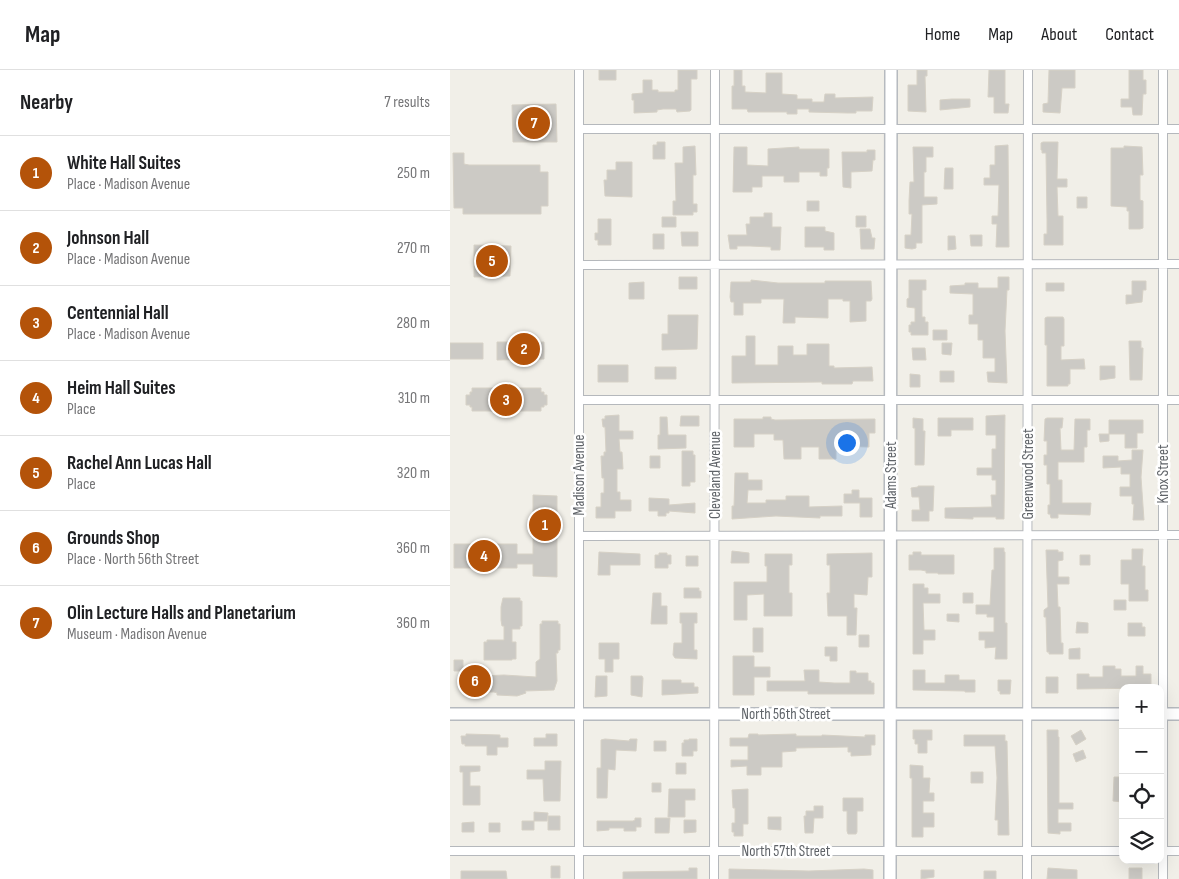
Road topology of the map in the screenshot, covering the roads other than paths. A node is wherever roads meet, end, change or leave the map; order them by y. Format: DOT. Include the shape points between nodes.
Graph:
graph roads {
  1 [pos="579,70"];
  2 [pos="714,70"];
  3 [pos="891,70"];
  4 [pos="1028,70"];
  5 [pos="1164,70"];
  6 [pos="579,129"];
  7 [pos="891,129"];
  8 [pos="1028,129"];
  9 [pos="1164,129"];
  10 [pos="1179,129"];
  11 [pos="715,130"];
  12 [pos="1028,264"];
  13 [pos="1163,264"];
  14 [pos="1179,264"];
  15 [pos="579,265"];
  16 [pos="715,265"];
  17 [pos="891,265"];
  18 [pos="1028,399"];
  19 [pos="579,400"];
  20 [pos="714,400"];
  21 [pos="891,400"];
  22 [pos="1164,400"];
  23 [pos="1179,400"];
  24 [pos="1163,535"];
  25 [pos="579,536"];
  26 [pos="714,536"];
  27 [pos="891,536"];
  28 [pos="1028,536"];
  29 [pos="1179,536"];
  30 [pos="1162,684"];
  31 [pos="450,714"];
  32 [pos="579,714"];
  33 [pos="714,714"];
  34 [pos="891,714"];
  35 [pos="1028,714"];
  36 [pos="1119,714"];
  37 [pos="1164,714"];
  38 [pos="1179,714"];
  39 [pos="1162,729"];
  40 [pos="1162,819"];
  41 [pos="450,851"];
  42 [pos="579,851"];
  43 [pos="714,851"];
  44 [pos="890,851"];
  45 [pos="1027,851"];
  46 [pos="1119,851"];
  47 [pos="1164,851"];
  48 [pos="1179,851"];
  49 [pos="1162,864"];
  50 [pos="579,879"];
  51 [pos="714,879"];
  52 [pos="890,879"];
  53 [pos="1027,879"];
  54 [pos="1163,879"];
  1 -- 6 [label="street, Madison Avenue"];
  2 -- 11 [label="street, Cleveland Avenue"];
  3 -- 7 [label="main road, Adams Street"];
  4 -- 8 [label="street, Greenwood Street"];
  5 -- 9 [label="street, Knox Street"];
  6 -- 11 [label="street"];
  6 -- 15 [label="street, Madison Avenue"];
  7 -- 8 [label="street"];
  7 -- 11 [label="street"];
  7 -- 17 [label="main road, Adams Street"];
  8 -- 9 [label="street"];
  8 -- 12 [label="street, Greenwood Street"];
  9 -- 10 [label="street"];
  9 -- 13 [label="street, Knox Street"];
  11 -- 16 [label="street, Cleveland Avenue"];
  12 -- 13 [label="street"];
  12 -- 17 [label="street"];
  12 -- 18 [label="street, Greenwood Street"];
  13 -- 14 [label="street"];
  13 -- 22 [label="street, Knox Street"];
  15 -- 16 [label="street"];
  15 -- 19 [label="street, Madison Avenue"];
  16 -- 17 [label="street"];
  16 -- 20 [label="street, Cleveland Avenue"];
  17 -- 21 [label="main road, Adams Street"];
  18 -- 21 [label="street"];
  18 -- 22 [label="street"];
  18 -- 28 [label="street, Greenwood Street"];
  19 -- 20 [label="street"];
  19 -- 25 [label="street, Madison Avenue"];
  20 -- 21 [label="street"];
  20 -- 26 [label="street, Cleveland Avenue"];
  21 -- 27 [label="main road, Adams Street"];
  22 -- 23 [label="street"];
  22 -- 24 [label="street, Knox Street"];
  24 -- 28 [label="street"];
  24 -- 29 [label="street"];
  24 -- 30 [label="street, Knox Street"];
  25 -- 26 [label="street"];
  25 -- 32 [label="street, Madison Avenue"];
  26 -- 27 [label="street"];
  26 -- 33 [label="street, Cleveland Avenue"];
  27 -- 28 [label="street"];
  27 -- 34 [label="main road, Adams Street"];
  28 -- 35 [label="street, Greenwood Street"];
  31 -- 32 [label="main road, North 56th Street"];
  32 -- 33 [label="main road, North 56th Street"];
  32 -- 42 [label="street, Madison Avenue"];
  33 -- 34 [label="main road, North 56th Street"];
  33 -- 43 [label="street, Cleveland Avenue"];
  34 -- 35 [label="main road, North 56th Street"];
  34 -- 44 [label="main road, Adams Street"];
  35 -- 36 [label="main road, North 56th Street"];
  35 -- 45 [label="street, Greenwood Street"];
  37 -- 38 [label="main road"];
  39 -- 40 [label="street, Knox Street"];
  41 -- 42 [label="street, North 57th Street"];
  42 -- 43 [label="street, North 57th Street"];
  42 -- 50 [label="street, Madison Avenue"];
  43 -- 44 [label="street, North 57th Street"];
  43 -- 51 [label="street, Cleveland Avenue"];
  44 -- 45 [label="street, North 57th Street"];
  44 -- 52 [label="main road, Adams Street"];
  45 -- 46 [label="street, North 57th Street"];
  45 -- 53 [label="street, Greenwood Street"];
  47 -- 48 [label="street"];
  49 -- 54 [label="street, Knox Street"];
}
